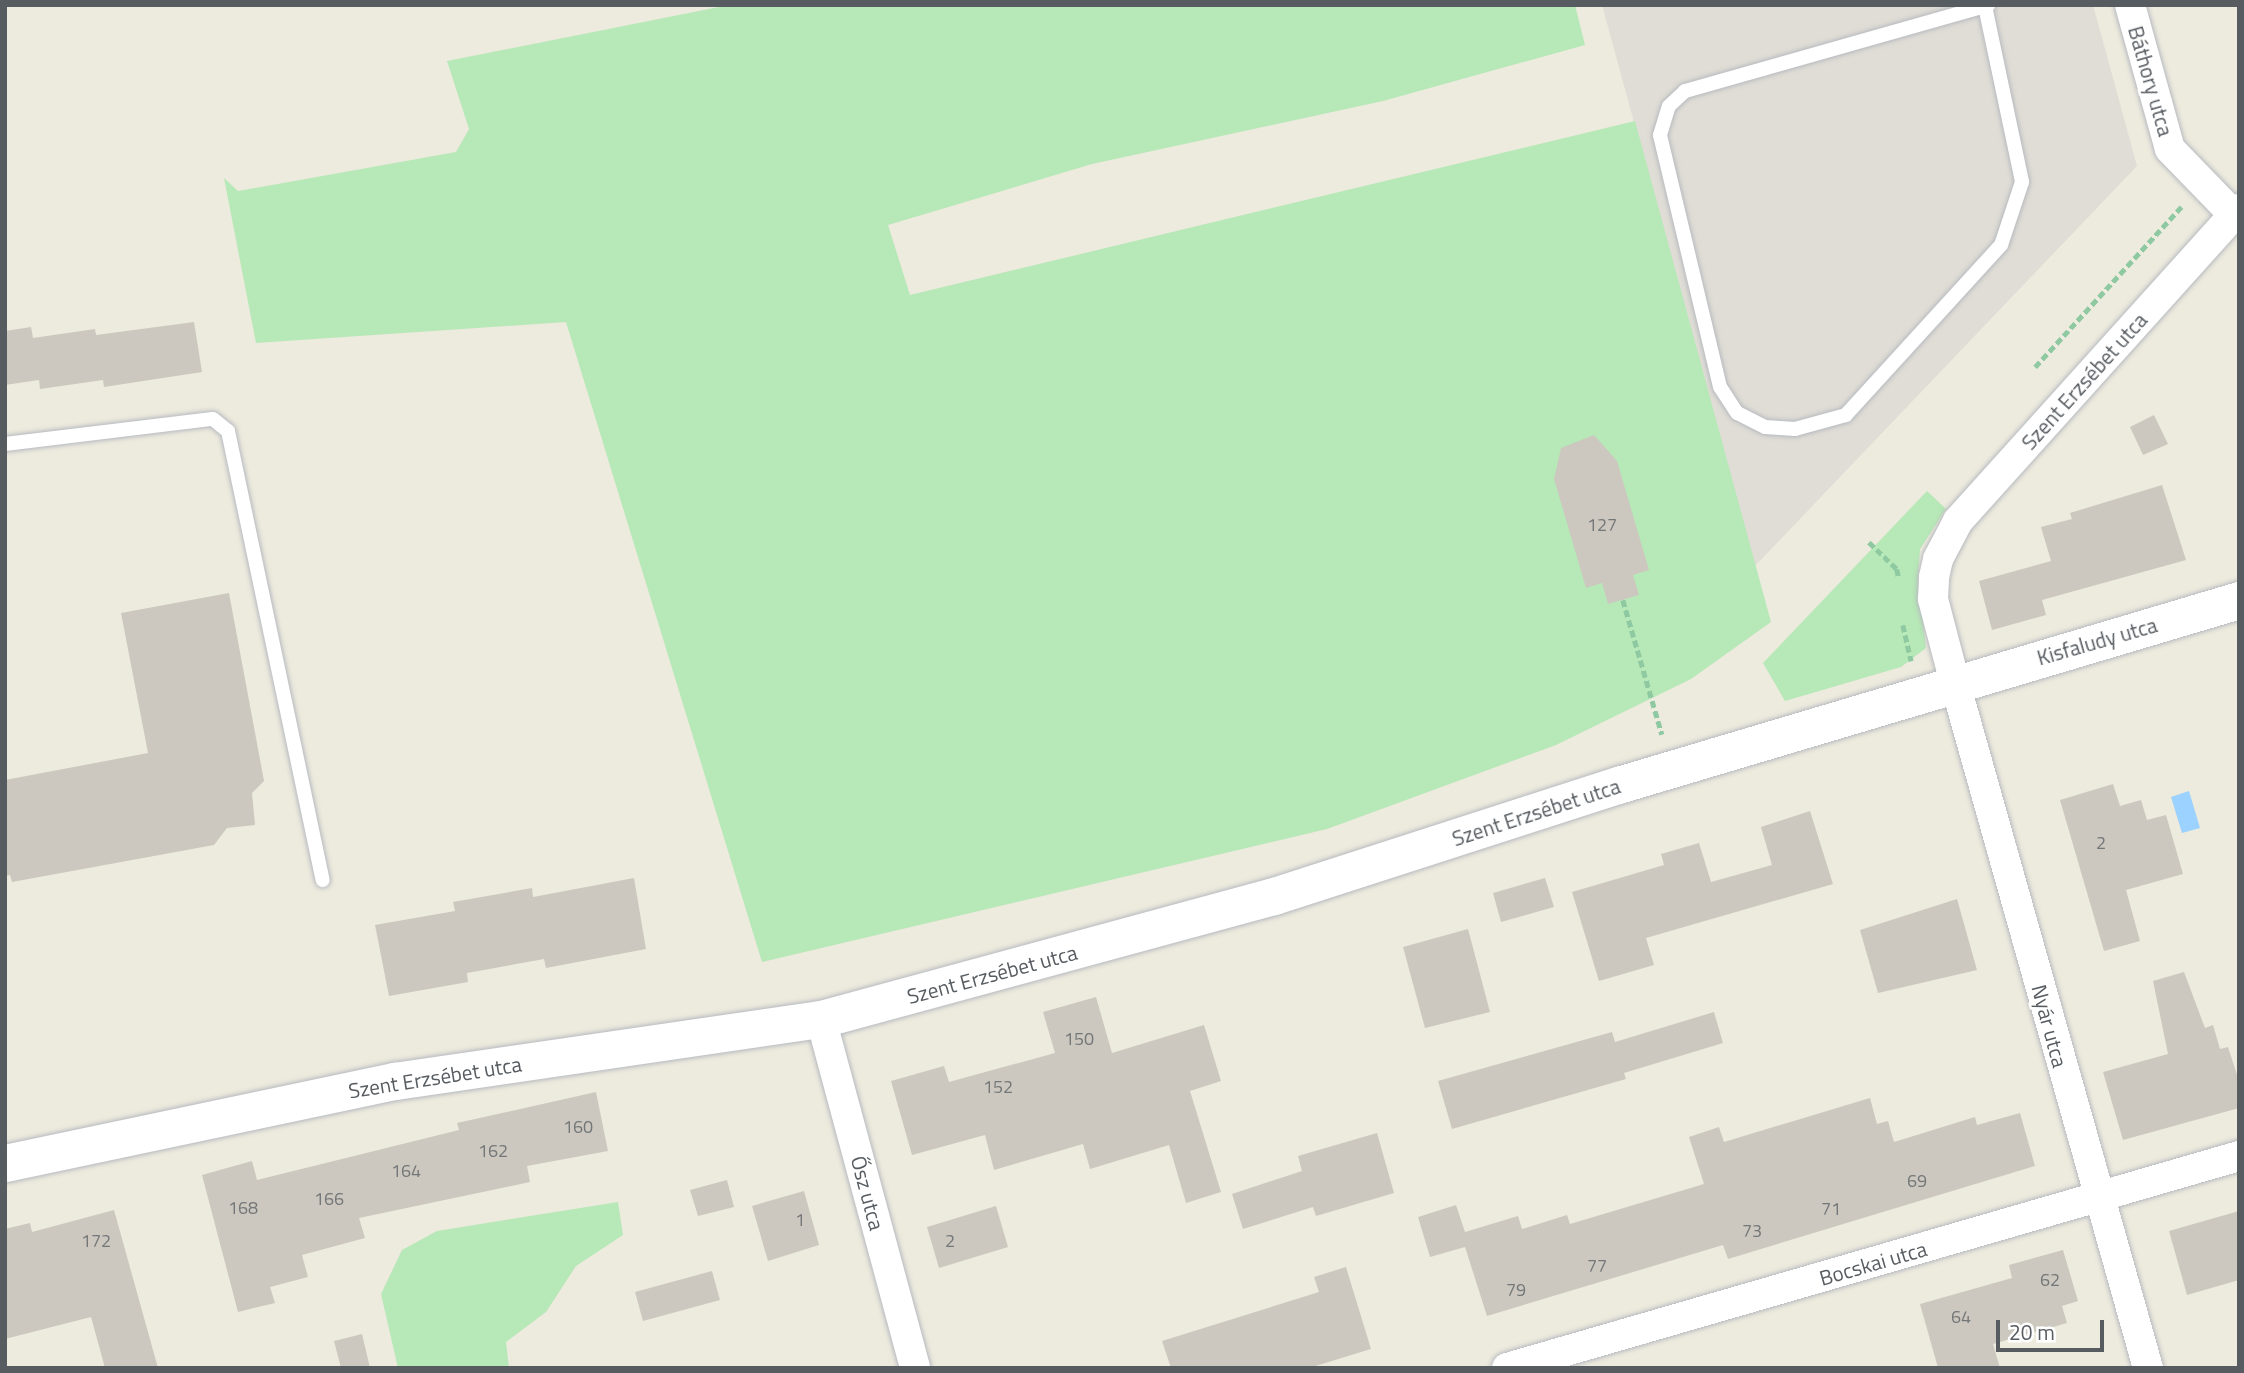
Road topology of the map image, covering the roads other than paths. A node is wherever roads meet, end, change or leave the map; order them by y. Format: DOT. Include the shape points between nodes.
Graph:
graph roads {
  1 [pos="2130,5"];
  2 [pos="1987,6"];
  3 [pos="2236,212"];
  4 [pos="5,444"];
  5 [pos="1938,559"];
  6 [pos="2239,600"];
  7 [pos="1955,683"];
  8 [pos="323,880"];
  9 [pos="821,1019"];
  10 [pos="2239,1156"];
  11 [pos="5,1163"];
  12 [pos="2098,1198"];
  13 [pos="915,1368"];
  14 [pos="1507,1368"];
  15 [pos="2148,1368"];
  1 -- 3 [label="street, Báthory utca" via="2170,149"];
  2 -- 2 [label="lane" via="1685,91 1669,106 1660,135 1720,387 1737,413 1765,427 1795,429 1846,415 2001,245 2022,182"];
  3 -- 5 [label="street, Szent Erzsébet utca" via="1958,521"];
  4 -- 8 [label="lane" via="213,419 228,431"];
  5 -- 7 [label="street, Nyár utca" via="1933,600"];
  6 -- 7 [label="street, Kisfaludy utca"];
  7 -- 9 [label="street, Szent Erzsébet utca" via="1274,896"];
  7 -- 12 [label="street, Nyár utca"];
  9 -- 11 [label="street, Szent Erzsébet utca" via="395,1081"];
  9 -- 13 [label="street, Ősz utca"];
  10 -- 12 [label="street, Bocskai utca"];
  12 -- 14 [label="street, Bocskai utca"];
  12 -- 15 [label="street, Nyár utca"];
}
